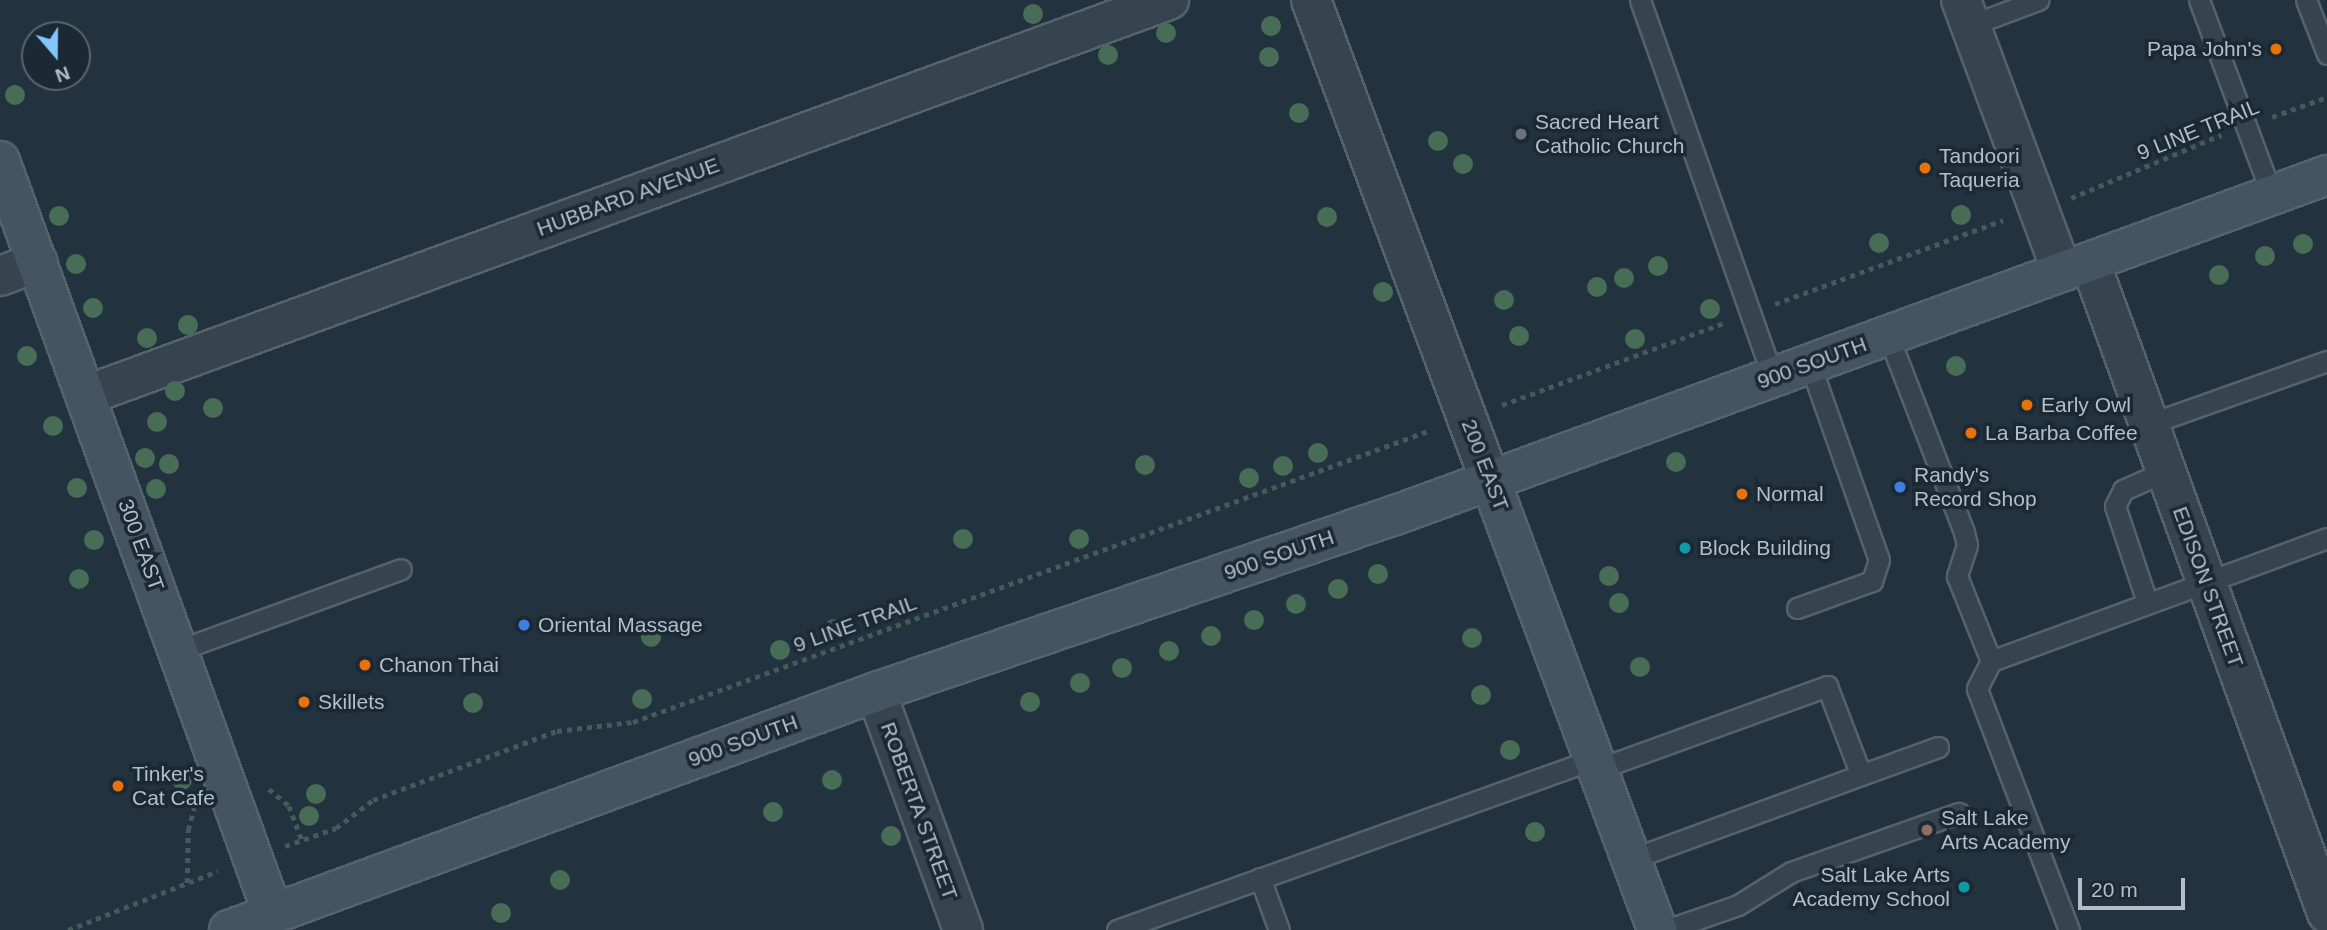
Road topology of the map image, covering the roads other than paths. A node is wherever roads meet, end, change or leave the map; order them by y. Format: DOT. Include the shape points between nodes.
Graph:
graph roads {
  1 [pos="1169,0"];
  2 [pos="1311,0"];
  3 [pos="1640,0"];
  4 [pos="2038,0"];
  5 [pos="2199,0"];
  6 [pos="2306,0"];
  7 [pos="1966,13"];
  8 [pos="2327,54"];
  9 [pos="0,161"];
  10 [pos="2327,176"];
  11 [pos="2273,195"];
  12 [pos="38,262"];
  13 [pos="2076,267"];
  14 [pos="0,276"];
  15 [pos="1888,335"];
  16 [pos="2327,361"];
  17 [pos="1810,364"];
  18 [pos="1773,377"];
  19 [pos="87,395"];
  20 [pos="2149,424"];
  21 [pos="2166,471"];
  22 [pos="1490,480"];
  23 [pos="2327,538"];
  24 [pos="401,569"];
  25 [pos="2206,580"];
  26 [pos="2147,602"];
  27 [pos="1797,608"];
  28 [pos="179,650"];
  29 [pos="1991,661"];
  30 [pos="876,692"];
  31 [pos="1938,747"];
  32 [pos="1596,764"];
  33 [pos="1861,775"];
  34 [pos="1959,813"];
  35 [pos="1631,859"];
  36 [pos="1260,878"];
  37 [pos="2327,913"];
  38 [pos="276,922"];
  39 [pos="229,930"];
  40 [pos="963,930"];
  41 [pos="1117,930"];
  42 [pos="1279,930"];
  43 [pos="1657,930"];
  44 [pos="1666,930"];
  45 [pos="2069,930"];
  1 -- 19 [label="street, HUBBARD AVENUE"];
  2 -- 22 [label="street, 200 EAST"];
  3 -- 18 [label="lane"];
  4 -- 7 [label="lane"];
  5 -- 11 [label="lane"];
  6 -- 8 [label="lane"];
  7 -- 13 [label="street, EDISON STREET"];
  9 -- 12 [label="street, 300 EAST"];
  10 -- 11 [label="street, 900 SOUTH"];
  11 -- 13 [label="street, 900 SOUTH"];
  12 -- 14 [label="street"];
  12 -- 19 [label="street, 300 EAST"];
  13 -- 15 [label="street, 900 SOUTH"];
  13 -- 20 [label="street, EDISON STREET"];
  15 -- 17 [label="street, 900 SOUTH"];
  15 -- 29 [label="lane" via="1964,532 1967,545 1957,576"];
  16 -- 20 [label="lane"];
  17 -- 18 [label="street, 900 SOUTH"];
  17 -- 27 [label="lane" via="1880,560 1872,581"];
  18 -- 22 [label="street, 900 SOUTH"];
  19 -- 28 [label="street, 300 EAST"];
  20 -- 21 [label="street, EDISON STREET"];
  21 -- 25 [label="street, EDISON STREET"];
  21 -- 26 [label="lane" via="2123,491 2115,506"];
  22 -- 30 [label="street, 900 SOUTH"];
  22 -- 32 [label="street, 200 EAST"];
  23 -- 25 [label="lane"];
  24 -- 28 [label="lane"];
  25 -- 26 [label="lane"];
  25 -- 37 [label="street, EDISON STREET"];
  26 -- 29 [label="lane"];
  28 -- 38 [label="street, 300 EAST"];
  29 -- 45 [label="lane" via="1978,689"];
  30 -- 38 [label="street, 900 SOUTH"];
  30 -- 40 [label="street, ROBERTA STREET"];
  31 -- 33 [label="lane"];
  32 -- 33 [label="lane" via="1827,687"];
  32 -- 35 [label="street, 200 EAST"];
  32 -- 36 [label="lane"];
  33 -- 35 [label="lane"];
  34 -- 44 [label="lane" via="1791,872 1738,905"];
  35 -- 43 [label="street, 200 EAST"];
  36 -- 41 [label="lane"];
  36 -- 42 [label="lane"];
  38 -- 39 [label="street, 900 SOUTH"];
}
